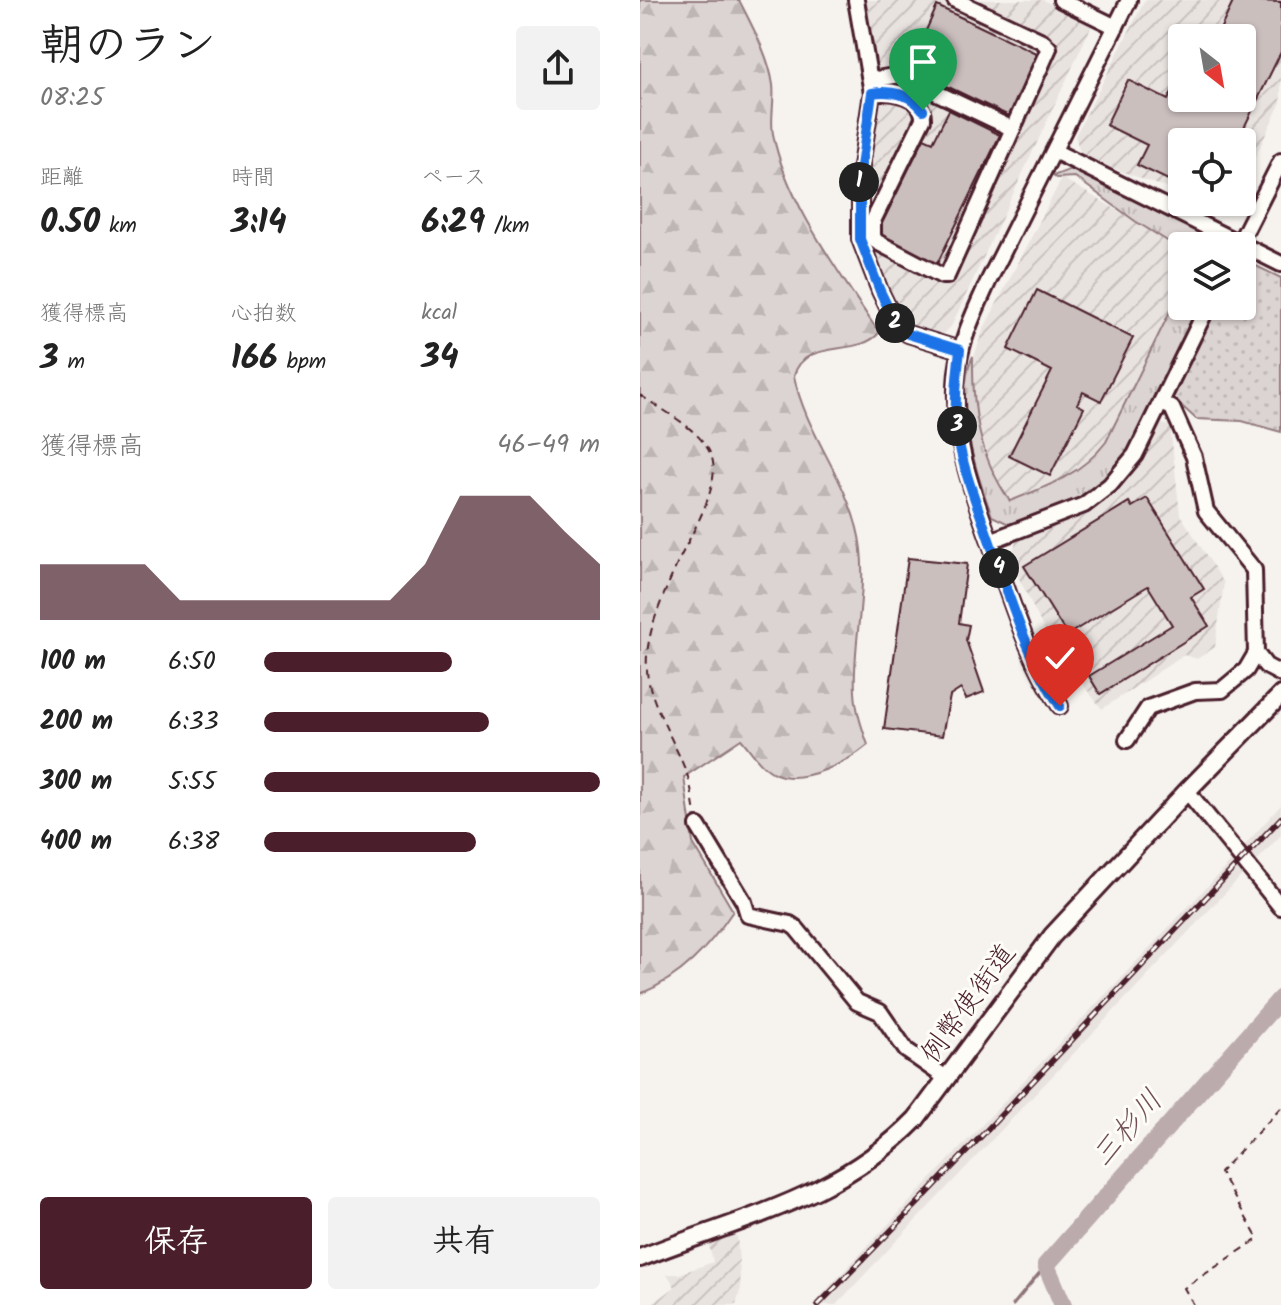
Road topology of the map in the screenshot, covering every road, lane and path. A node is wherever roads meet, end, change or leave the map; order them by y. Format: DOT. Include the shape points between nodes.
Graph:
graph roads {
  1 [pos="856,0"];
  2 [pos="955,0"];
  3 [pos="1061,0"];
  4 [pos="1129,0"];
  5 [pos="1116,27"];
  6 [pos="869,76"];
  7 [pos="872,93"];
  8 [pos="1013,129"];
  9 [pos="1054,151"];
  10 [pos="1281,161"];
  11 [pos="1213,232"];
  12 [pos="1245,232"];
  13 [pos="1256,253"];
  14 [pos="1281,264"];
  15 [pos="1201,320"];
  16 [pos="960,350"];
  17 [pos="640,395"];
  18 [pos="1161,403"];
  19 [pos="990,541"];
  20 [pos="1256,653"];
  21 [pos="1281,674"];
  22 [pos="1281,695"];
  23 [pos="1060,706"];
  24 [pos="1127,740"];
  25 [pos="1187,791"];
  26 [pos="698,826"];
  27 [pos="1281,907"];
  28 [pos="946,1078"];
  29 [pos="1281,1108"];
  30 [pos="640,1258"];
  31 [pos="1194,1305"];
  1 -- 6 [label="street"];
  2 -- 8 [label="street" via="1049,48"];
  3 -- 5 [label="street"];
  4 -- 5 [label="street"];
  5 -- 9 [label="street"];
  6 -- 7 [label="street"];
  6 -- 8 [label="street" via="899,75"];
  7 -- 8 [label="street" via="889,90 923,110 873,221 873,237 942,276 947,276"];
  7 -- 16 [label="street" via="860,173 860,239 897,326"];
  9 -- 11 [label="street"];
  9 -- 16 [label="street"];
  10 -- 12 [label="street"];
  13 -- 14 [label="street"];
  15 -- 18 [label="street"];
  16 -- 19 [label="street" via="957,427"];
  17 -- 26 [label="path" via="695,433 712,456 713,479 661,606 646,671 686,771"];
  18 -- 19 [label="street" via="1135,455 1098,496"];
  18 -- 20 [label="street" via="1172,408 1194,457 1206,511 1254,570"];
  19 -- 23 [label="street" via="1033,660"];
  20 -- 21 [label="street"];
  20 -- 24 [label="street" via="1246,670 1222,690 1195,691 1148,708"];
  22 -- 25 [label="main road, 例幣使街道"];
  25 -- 27 [label="street"];
  25 -- 28 [label="main road, 例幣使街道" via="1052,936"];
  26 -- 28 [label="street" via="748,915 796,928 857,1002 880,1012 906,1050"];
  28 -- 30 [label="main road, 例幣使街道" via="891,1145 838,1181"];
  29 -- 31 [label="path" via="1220,1172 1258,1239 1184,1288"];
}
